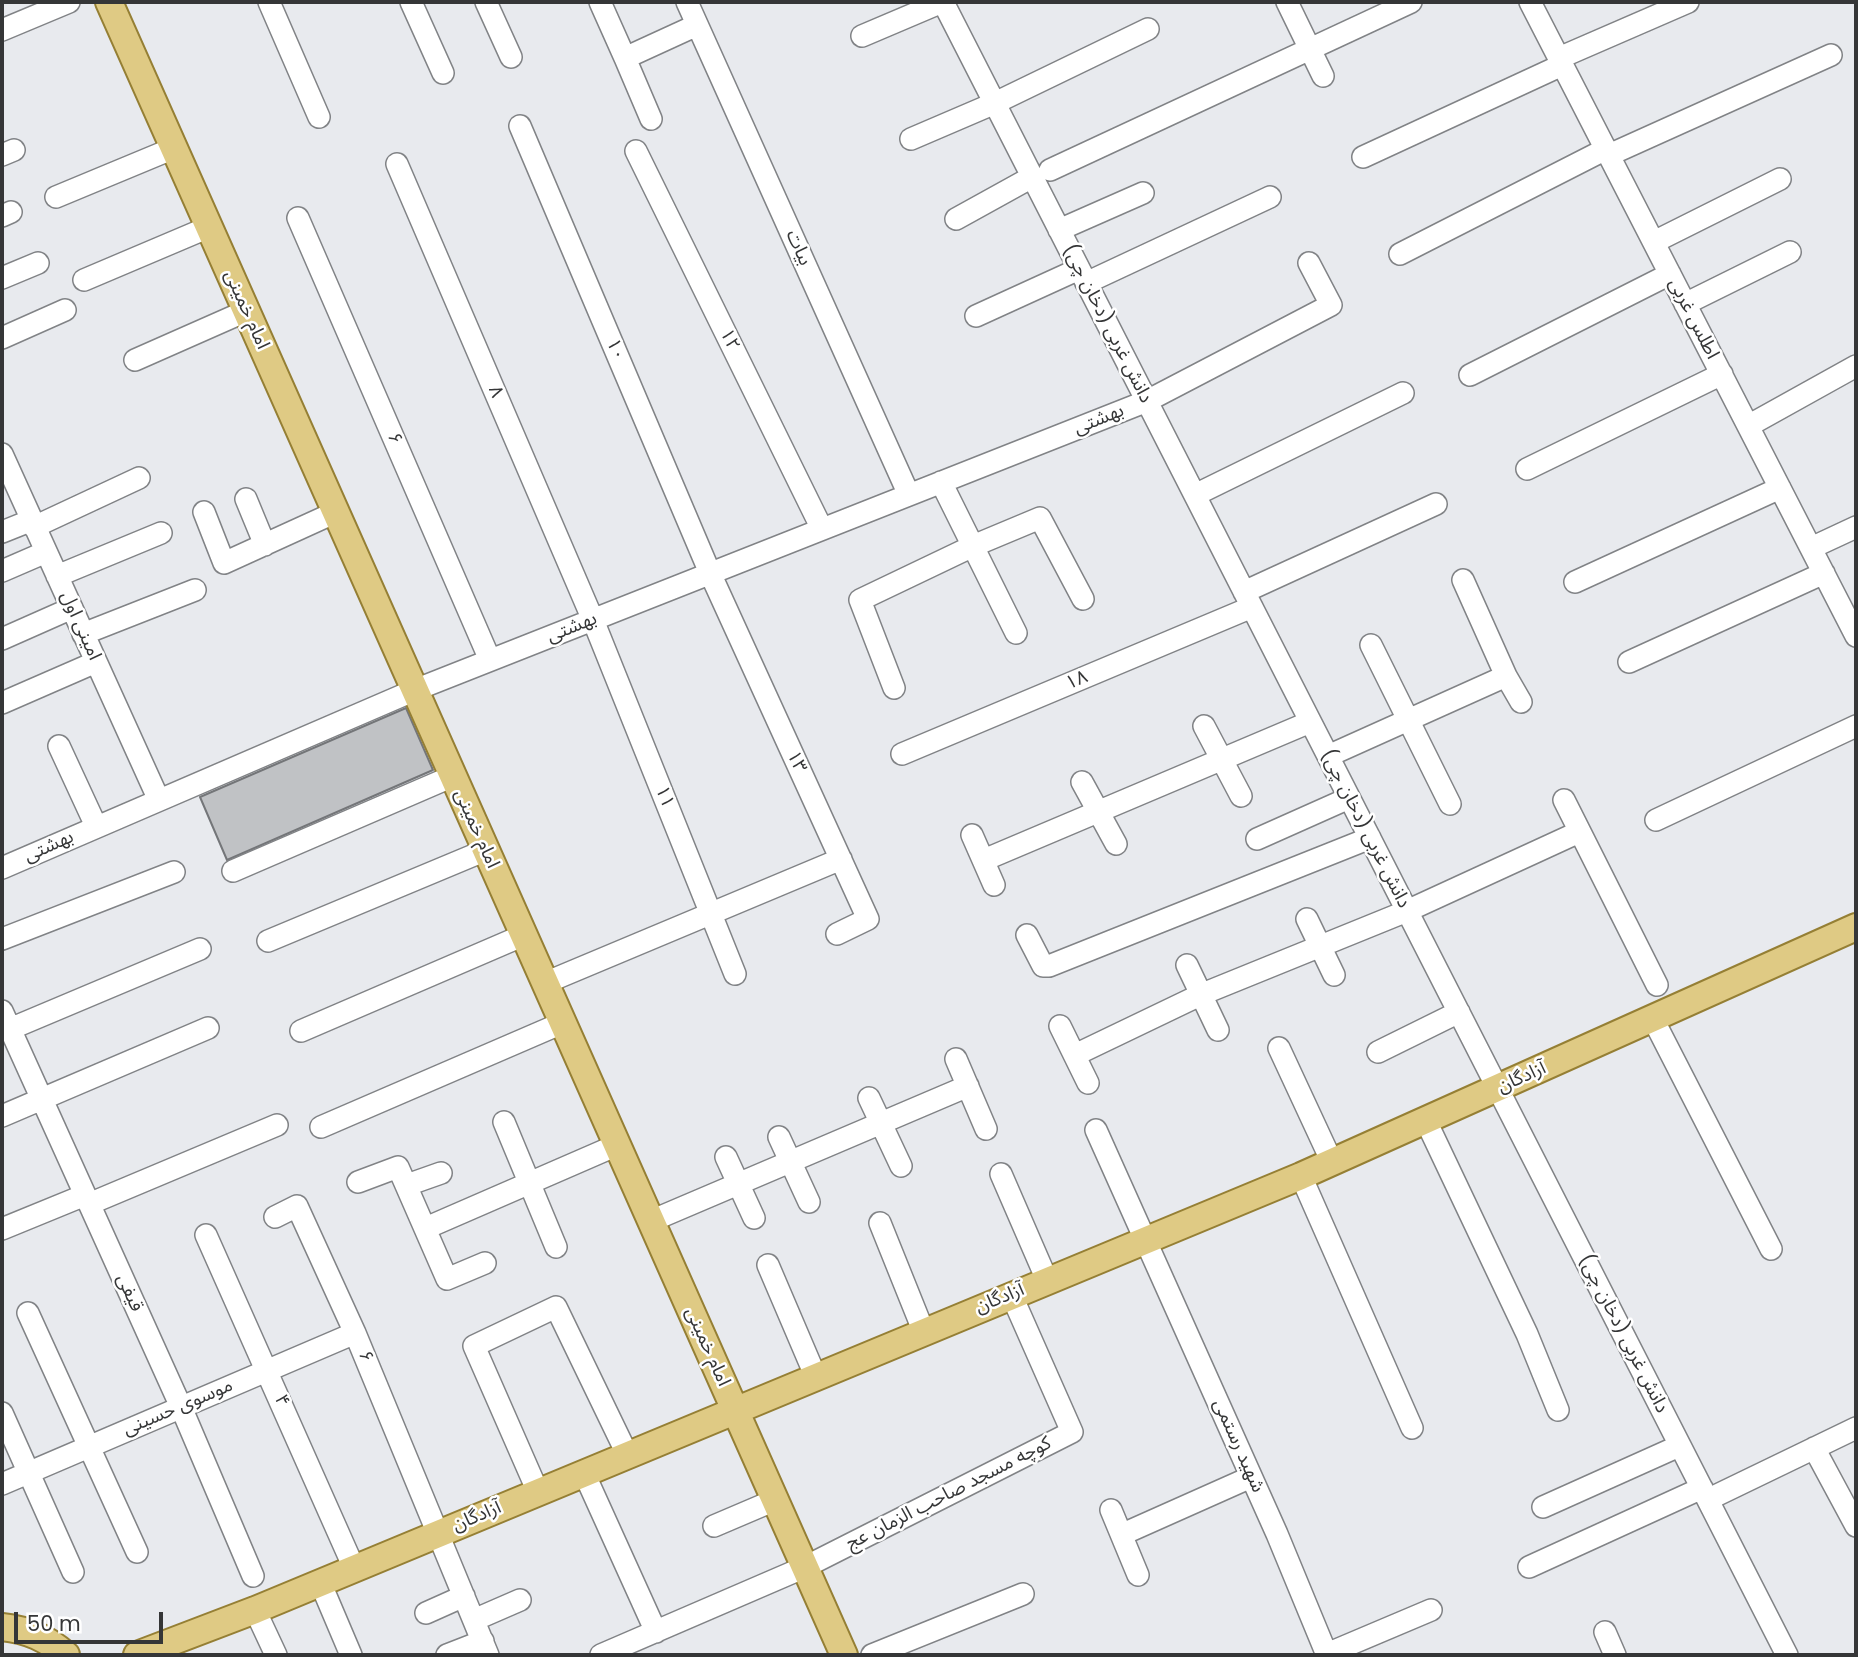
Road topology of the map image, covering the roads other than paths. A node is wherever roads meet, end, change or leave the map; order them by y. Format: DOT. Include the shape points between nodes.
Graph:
graph roads {
  1 [pos="68,2"];
  2 [pos="109,2"];
  3 [pos="269,2"];
  4 [pos="411,2"];
  5 [pos="486,2"];
  6 [pos="600,2"];
  7 [pos="687,2"];
  8 [pos="942,2"];
  9 [pos="1287,2"];
  10 [pos="1411,2"];
  11 [pos="1530,2"];
  12 [pos="1688,2"];
  13 [pos="697,25"];
  14 [pos="1148,29"];
  15 [pos="2,30"];
  16 [pos="862,36"];
  17 [pos="1310,49"];
  18 [pos="1831,55"];
  19 [pos="510,57"];
  20 [pos="625,58"];
  21 [pos="1561,62"];
  22 [pos="443,73"];
  23 [pos="1323,76"];
  24 [pos="995,103"];
  25 [pos="319,117"];
  26 [pos="651,119"];
  27 [pos="520,126"];
  28 [pos="911,139"];
  29 [pos="174,148"];
  30 [pos="636,151"];
  31 [pos="1607,152"];
  32 [pos="1363,157"];
  33 [pos="397,164"];
  34 [pos="1041,174"];
  35 [pos="1780,179"];
  36 [pos="1143,193"];
  37 [pos="56,197"];
  38 [pos="1270,197"];
  39 [pos="298,218"];
  40 [pos="956,219"];
  41 [pos="209,227"];
  42 [pos="1059,230"];
  43 [pos="1654,242"];
  44 [pos="1790,252"];
  45 [pos="1400,254"];
  46 [pos="38,263"];
  47 [pos="1309,263"];
  48 [pos="1670,274"];
  49 [pos="1083,276"];
  50 [pos="2,278"];
  51 [pos="84,280"];
  52 [pos="1685,303"];
  53 [pos="65,310"];
  54 [pos="246,311"];
  55 [pos="975,316"];
  56 [pos="2,338"];
  57 [pos="135,360"];
  58 [pos="1856,366"];
  59 [pos="1721,374"];
  60 [pos="1470,375"];
  61 [pos="1403,393"];
  62 [pos="1147,401"];
  63 [pos="1748,426"];
  64 [pos="5,468"];
  65 [pos="1527,469"];
  66 [pos="139,478"];
  67 [pos="940,482"];
  68 [pos="1780,488"];
  69 [pos="908,495"];
  70 [pos="1195,495"];
  71 [pos="246,499"];
  72 [pos="1436,504"];
  73 [pos="204,512"];
  74 [pos="336,512"];
  75 [pos="33,523"];
  76 [pos="1856,527"];
  77 [pos="822,529"];
  78 [pos="2,532"];
  79 [pos="161,533"];
  80 [pos="265,545"];
  81 [pos="973,546"];
  82 [pos="1811,548"];
  83 [pos="46,552"];
  84 [pos="2,571"];
  85 [pos="710,573"];
  86 [pos="1824,573"];
  87 [pos="57,576"];
  88 [pos="1463,580"];
  89 [pos="1575,582"];
  90 [pos="195,590"];
  91 [pos="1083,599"];
  92 [pos="1248,600"];
  93 [pos="72,608"];
  94 [pos="593,620"];
  95 [pos="1016,632"];
  96 [pos="83,634"];
  97 [pos="1856,636"];
  98 [pos="2,639"];
  99 [pos="1371,645"];
  100 [pos="490,660"];
  101 [pos="96,662"];
  102 [pos="1629,662"];
  103 [pos="1506,676"];
  104 [pos="894,688"];
  105 [pos="415,690"];
  106 [pos="2,702"];
  107 [pos="1521,702"];
  108 [pos="1407,720"];
  109 [pos="1310,722"];
  110 [pos="1204,726"];
  111 [pos="1856,726"];
  112 [pos="59,746"];
  113 [pos="902,754"];
  114 [pos="1328,756"];
  115 [pos="1222,757"];
  116 [pos="453,776"];
  117 [pos="1082,782"];
  118 [pos="1241,796"];
  119 [pos="158,798"];
  120 [pos="1349,799"];
  121 [pos="1564,800"];
  122 [pos="1450,804"];
  123 [pos="1097,810"];
  124 [pos="1656,820"];
  125 [pos="96,825"];
  126 [pos="1579,832"];
  127 [pos="972,835"];
  128 [pos="1370,838"];
  129 [pos="1257,839"];
  130 [pos="1116,844"];
  131 [pos="486,850"];
  132 [pos="841,859"];
  133 [pos="984,860"];
  134 [pos="2,868"];
  135 [pos="233,871"];
  136 [pos="174,872"];
  137 [pos="994,885"];
  138 [pos="1407,911"];
  139 [pos="710,912"];
  140 [pos="1307,919"];
  141 [pos="1856,928"];
  142 [pos="837,934"];
  143 [pos="524,935"];
  144 [pos="1027,935"];
  145 [pos="2,939"];
  146 [pos="268,941"];
  147 [pos="1320,945"];
  148 [pos="200,949"];
  149 [pos="1187,965"];
  150 [pos="735,974"];
  151 [pos="1334,975"];
  152 [pos="545,983"];
  153 [pos="1657,985"];
  154 [pos="1200,995"];
  155 [pos="1459,1012"];
  156 [pos="1653,1019"];
  157 [pos="6,1020"];
  158 [pos="562,1023"];
  159 [pos="1060,1026"];
  160 [pos="208,1028"];
  161 [pos="1218,1030"];
  162 [pos="301,1031"];
  163 [pos="1279,1048"];
  164 [pos="1378,1052"];
  165 [pos="1074,1055"];
  166 [pos="956,1059"];
  167 [pos="1088,1083"];
  168 [pos="968,1086"];
  169 [pos="1498,1089"];
  170 [pos="869,1098"];
  171 [pos="42,1100"];
  172 [pos="2,1116"];
  173 [pos="1426,1121"];
  174 [pos="504,1122"];
  175 [pos="882,1124"];
  176 [pos="277,1125"];
  177 [pos="321,1127"];
  178 [pos="986,1129"];
  179 [pos="1097,1130"];
  180 [pos="779,1137"];
  181 [pos="617,1145"];
  182 [pos="726,1157"];
  183 [pos="1331,1160"];
  184 [pos="791,1163"];
  185 [pos="901,1166"];
  186 [pos="441,1172"];
  187 [pos="1001,1174"];
  188 [pos="1301,1176"];
  189 [pos="358,1182"];
  190 [pos="529,1183"];
  191 [pos="739,1184"];
  192 [pos="407,1185"];
  193 [pos="87,1200"];
  194 [pos="809,1202"];
  195 [pos="275,1217"];
  196 [pos="754,1218"];
  197 [pos="651,1221"];
  198 [pos="880,1223"];
  199 [pos="2,1228"];
  200 [pos="426,1228"];
  201 [pos="206,1235"];
  202 [pos="1147,1238"];
  203 [pos="556,1247"];
  204 [pos="1771,1249"];
  205 [pos="485,1263"];
  206 [pos="768,1265"];
  207 [pos="1047,1280"];
  208 [pos="1011,1294"];
  209 [pos="28,1313"];
  210 [pos="923,1330"];
  211 [pos="355,1333"];
  212 [pos="268,1370"];
  213 [pos="816,1375"];
  214 [pos="181,1407"];
  215 [pos="735,1409"];
  216 [pos="1558,1410"];
  217 [pos="2,1413"];
  218 [pos="1856,1427"];
  219 [pos="1412,1428"];
  220 [pos="1679,1446"];
  221 [pos="89,1447"];
  222 [pos="1814,1448"];
  223 [pos="628,1456"];
  224 [pos="28,1473"];
  225 [pos="584,1473"];
  226 [pos="1251,1477"];
  227 [pos="2,1484"];
  228 [pos="538,1492"];
  229 [pos="1705,1494"];
  230 [pos="775,1500"];
  231 [pos="1543,1507"];
  232 [pos="1111,1510"];
  233 [pos="714,1526"];
  234 [pos="1856,1526"];
  235 [pos="438,1533"];
  236 [pos="1123,1534"];
  237 [pos="137,1552"];
  238 [pos="805,1567"];
  239 [pos="1529,1567"];
  240 [pos="354,1569"];
  241 [pos="72,1572"];
  242 [pos="1138,1575"];
  243 [pos="253,1576"];
  244 [pos="320,1582"];
  245 [pos="1023,1594"];
  246 [pos="464,1597"];
  247 [pos="520,1600"];
  248 [pos="255,1610"];
  249 [pos="1432,1610"];
  250 [pos="426,1613"];
  251 [pos="474,1619"];
  252 [pos="2,1627"];
  253 [pos="656,1632"];
  254 [pos="1605,1632"];
  255 [pos="486,1648"];
  256 [pos="66,1655"];
  257 [pos="137,1655"];
  258 [pos="276,1655"];
  259 [pos="352,1655"];
  260 [pos="447,1655"];
  261 [pos="601,1655"];
  262 [pos="844,1655"];
  263 [pos="872,1655"];
  264 [pos="1327,1655"];
  265 [pos="1615,1655"];
  266 [pos="1787,1655"];
  1 -- 15 [label="street"];
  2 -- 29 [label="main road, امام خمینی"];
  3 -- 25 [label="street"];
  4 -- 22 [label="street"];
  5 -- 19 [label="street"];
  6 -- 20 [label="street"];
  7 -- 13 [label="street, بیات"];
  8 -- 16 [label="street"];
  8 -- 24 [label="street, دانش غربی (دخان چی)"];
  9 -- 17 [label="street"];
  10 -- 17 [label="street"];
  11 -- 21 [label="street, اطلس غربی"];
  12 -- 21 [label="street"];
  13 -- 20 [label="street"];
  13 -- 69 [label="street, بیات"];
  14 -- 24 [label="street"];
  17 -- 23 [label="street"];
  17 -- 34 [label="street"];
  18 -- 31 [label="street"];
  20 -- 26 [label="street"];
  21 -- 31 [label="street, اطلس غربی"];
  21 -- 32 [label="street"];
  24 -- 28 [label="street"];
  24 -- 34 [label="street, دانش غربی (دخان چی)"];
  27 -- 85 [label="street, ۱۰"];
  29 -- 37 [label="street"];
  29 -- 41 [label="main road, امام خمینی"];
  30 -- 77 [label="street, ۱۲"];
  31 -- 43 [label="street, اطلس غربی"];
  31 -- 45 [label="street"];
  33 -- 94 [label="street, ۸"];
  34 -- 40 [label="street"];
  34 -- 42 [label="street, دانش غربی (دخان چی)"];
  35 -- 43 [label="street"];
  36 -- 42 [label="street"];
  38 -- 49 [label="street"];
  39 -- 100 [label="street, ۶"];
  41 -- 51 [label="street"];
  41 -- 54 [label="main road, امام خمینی"];
  42 -- 49 [label="street, دانش غربی (دخان چی)"];
  43 -- 48 [label="street, اطلس غربی"];
  44 -- 52 [label="street"];
  46 -- 50 [label="street"];
  47 -- 62 [label="street, بهشتی" via="1331,305"];
  48 -- 52 [label="street, اطلس غربی"];
  48 -- 60 [label="street"];
  49 -- 55 [label="street"];
  49 -- 62 [label="street, دانش غربی (دخان چی)"];
  52 -- 59 [label="street, اطلس غربی"];
  53 -- 56 [label="street"];
  54 -- 57 [label="street"];
  54 -- 74 [label="main road, امام خمینی"];
  58 -- 63 [label="street"];
  59 -- 63 [label="street, اطلس غربی"];
  59 -- 65 [label="street"];
  61 -- 70 [label="street"];
  62 -- 67 [label="street, بهشتی"];
  62 -- 70 [label="street, دانش غربی (دخان چی)"];
  63 -- 68 [label="street, اطلس غربی"];
  64 -- 75 [label="street, امینی اول"];
  66 -- 75 [label="street"];
  67 -- 69 [label="street, بهشتی"];
  67 -- 81 [label="street"];
  68 -- 82 [label="street, اطلس غربی"];
  68 -- 89 [label="street"];
  69 -- 77 [label="street, بهشتی"];
  70 -- 92 [label="street, دانش غربی (دخان چی)"];
  71 -- 80 [label="street"];
  72 -- 92 [label="street, ۱۸"];
  73 -- 80 [label="street" via="224,563"];
  74 -- 80 [label="street"];
  74 -- 105 [label="main road, امام خمینی"];
  75 -- 78 [label="street"];
  75 -- 83 [label="street, امینی اول"];
  76 -- 82 [label="street"];
  77 -- 85 [label="street, بهشتی"];
  79 -- 87 [label="street"];
  81 -- 91 [label="street" via="1040,518"];
  81 -- 95 [label="street"];
  81 -- 104 [label="street" via="860,600"];
  82 -- 86 [label="street, اطلس غربی"];
  83 -- 84 [label="street"];
  83 -- 87 [label="street, امینی اول"];
  85 -- 94 [label="street, بهشتی"];
  85 -- 132 [label="street, ۱۳"];
  86 -- 97 [label="street, اطلس غربی"];
  86 -- 102 [label="street"];
  87 -- 93 [label="street, امینی اول"];
  88 -- 103 [label="street"];
  90 -- 96 [label="street"];
  92 -- 109 [label="street, دانش غربی (دخان چی)"];
  92 -- 113 [label="street, ۱۸"];
  93 -- 96 [label="street, امینی اول"];
  93 -- 98 [label="street"];
  94 -- 100 [label="street, بهشتی"];
  94 -- 139 [label="street, ۱۱"];
  96 -- 101 [label="street, امینی اول"];
  99 -- 108 [label="street"];
  100 -- 105 [label="street, بهشتی"];
  101 -- 106 [label="street"];
  101 -- 119 [label="street, امینی اول"];
  103 -- 107 [label="street"];
  103 -- 108 [label="street"];
  105 -- 116 [label="main road, امام خمینی"];
  105 -- 119 [label="street, بهشتی"];
  108 -- 114 [label="street"];
  108 -- 122 [label="street"];
  109 -- 114 [label="street, دانش غربی (دخان چی)"];
  109 -- 115 [label="street"];
  110 -- 115 [label="street"];
  111 -- 124 [label="street"];
  112 -- 125 [label="street"];
  114 -- 120 [label="street, دانش غربی (دخان چی)"];
  115 -- 118 [label="street"];
  115 -- 123 [label="street"];
  116 -- 131 [label="main road, امام خمینی"];
  116 -- 135 [label="street"];
  117 -- 123 [label="street"];
  119 -- 125 [label="street, بهشتی"];
  120 -- 128 [label="street, دانش غربی (دخان چی)"];
  120 -- 129 [label="street"];
  121 -- 126 [label="street"];
  123 -- 130 [label="street"];
  123 -- 133 [label="street"];
  125 -- 134 [label="street, بهشتی"];
  126 -- 138 [label="street"];
  126 -- 153 [label="street"];
  127 -- 133 [label="street"];
  128 -- 138 [label="street, دانش غربی (دخان چی)"];
  128 -- 144 [label="street" via="1056,963 1043,966"];
  131 -- 143 [label="main road, امام خمینی"];
  131 -- 146 [label="street"];
  132 -- 139 [label="street"];
  132 -- 142 [label="street, ۱۳" via="868,919"];
  133 -- 137 [label="street"];
  136 -- 145 [label="street"];
  138 -- 147 [label="street"];
  138 -- 155 [label="street, دانش غربی (دخان چی)"];
  139 -- 150 [label="street, ۱۱"];
  139 -- 152 [label="street"];
  140 -- 147 [label="street"];
  141 -- 156 [label="main road, آزادگان"];
  143 -- 152 [label="main road, امام خمینی"];
  143 -- 162 [label="street"];
  147 -- 151 [label="street"];
  147 -- 154 [label="street"];
  148 -- 157 [label="street"];
  149 -- 154 [label="street"];
  152 -- 158 [label="main road, امام خمینی"];
  154 -- 161 [label="street"];
  154 -- 165 [label="street"];
  155 -- 164 [label="street"];
  155 -- 169 [label="street, دانش غربی (دخان چی)"];
  156 -- 169 [label="main road, آزادگان"];
  156 -- 204 [label="street"];
  157 -- 171 [label="street, قیفی"];
  158 -- 177 [label="street"];
  158 -- 181 [label="main road, امام خمینی"];
  159 -- 165 [label="street"];
  160 -- 171 [label="street"];
  163 -- 183 [label="street"];
  165 -- 167 [label="street"];
  166 -- 168 [label="street"];
  168 -- 175 [label="street"];
  168 -- 178 [label="street"];
  169 -- 173 [label="main road, آزادگان"];
  169 -- 220 [label="street, دانش غربی (دخان چی)"];
  170 -- 175 [label="street"];
  171 -- 172 [label="street"];
  171 -- 193 [label="street, قیفی"];
  173 -- 183 [label="main road, آزادگان"];
  173 -- 216 [label="street"];
  174 -- 190 [label="street"];
  175 -- 184 [label="street"];
  175 -- 185 [label="street"];
  176 -- 193 [label="street"];
  179 -- 202 [label="street, شهید رستمی"];
  180 -- 184 [label="street"];
  181 -- 190 [label="street"];
  181 -- 197 [label="main road, امام خمینی"];
  182 -- 191 [label="street"];
  183 -- 188 [label="main road, آزادگان"];
  184 -- 191 [label="street"];
  184 -- 194 [label="street"];
  186 -- 192 [label="street"];
  187 -- 207 [label="street"];
  188 -- 202 [label="main road, آزادگان"];
  188 -- 219 [label="street"];
  189 -- 192 [label="street" via="398,1167"];
  190 -- 200 [label="street"];
  190 -- 203 [label="street"];
  191 -- 196 [label="street"];
  191 -- 197 [label="street"];
  192 -- 200 [label="street"];
  193 -- 199 [label="street"];
  193 -- 214 [label="street, قیفی"];
  195 -- 211 [label="street, ۶" via="297,1206"];
  197 -- 215 [label="main road, امام خمینی"];
  198 -- 210 [label="street"];
  200 -- 205 [label="street" via="447,1279"];
  201 -- 212 [label="street, ۴"];
  202 -- 207 [label="main road, آزادگان"];
  202 -- 226 [label="street, شهید رستمی"];
  206 -- 213 [label="street"];
  207 -- 208 [label="main road, آزادگان"];
  208 -- 210 [label="main road, آزادگان"];
  208 -- 238 [label="street, کوچه مسجد صاحب الزمان عج" via="1072,1432"];
  209 -- 221 [label="street"];
  210 -- 213 [label="main road, آزادگان"];
  211 -- 212 [label="street, موسوی حسینی"];
  211 -- 235 [label="street, ۶"];
  212 -- 214 [label="street, موسوی حسینی"];
  212 -- 240 [label="street, ۴"];
  213 -- 215 [label="main road, آزادگان"];
  214 -- 221 [label="street, موسوی حسینی"];
  214 -- 243 [label="street, قیفی"];
  215 -- 223 [label="main road, آزادگان"];
  215 -- 230 [label="main road, امام خمینی"];
  217 -- 224 [label="street"];
  218 -- 222 [label="street"];
  220 -- 229 [label="street, دانش غربی (دخان چی)"];
  220 -- 231 [label="street"];
  221 -- 224 [label="street, موسوی حسینی"];
  221 -- 237 [label="street"];
  222 -- 229 [label="street"];
  222 -- 234 [label="street"];
  223 -- 225 [label="main road, آزادگان"];
  223 -- 228 [label="street" via="556,1307 474,1346"];
  224 -- 227 [label="street, موسوی حسینی"];
  224 -- 241 [label="street"];
  225 -- 228 [label="main road, آزادگان"];
  225 -- 253 [label="street"];
  226 -- 236 [label="street"];
  226 -- 264 [label="street, شهید رستمی"];
  228 -- 235 [label="main road, آزادگان"];
  229 -- 239 [label="street"];
  229 -- 266 [label="street, دانش غربی (دخان چی)"];
  230 -- 233 [label="street"];
  230 -- 238 [label="main road, امام خمینی"];
  232 -- 236 [label="street"];
  235 -- 240 [label="main road, آزادگان"];
  235 -- 246 [label="street"];
  236 -- 242 [label="street"];
  238 -- 253 [label="street"];
  238 -- 262 [label="main road, امام خمینی"];
  240 -- 244 [label="main road, آزادگان"];
  244 -- 248 [label="main road, آزادگان"];
  244 -- 259 [label="street"];
  245 -- 263 [label="street"];
  246 -- 250 [label="street"];
  246 -- 251 [label="street"];
  247 -- 251 [label="street"];
  248 -- 257 [label="main road, آزادگان"];
  248 -- 258 [label="street"];
  249 -- 264 [label="street"];
  251 -- 255 [label="street"];
  252 -- 256 [label="main road" via="25,1629"];
  253 -- 261 [label="street"];
  254 -- 265 [label="street"];
  255 -- 260 [label="street"];
}
